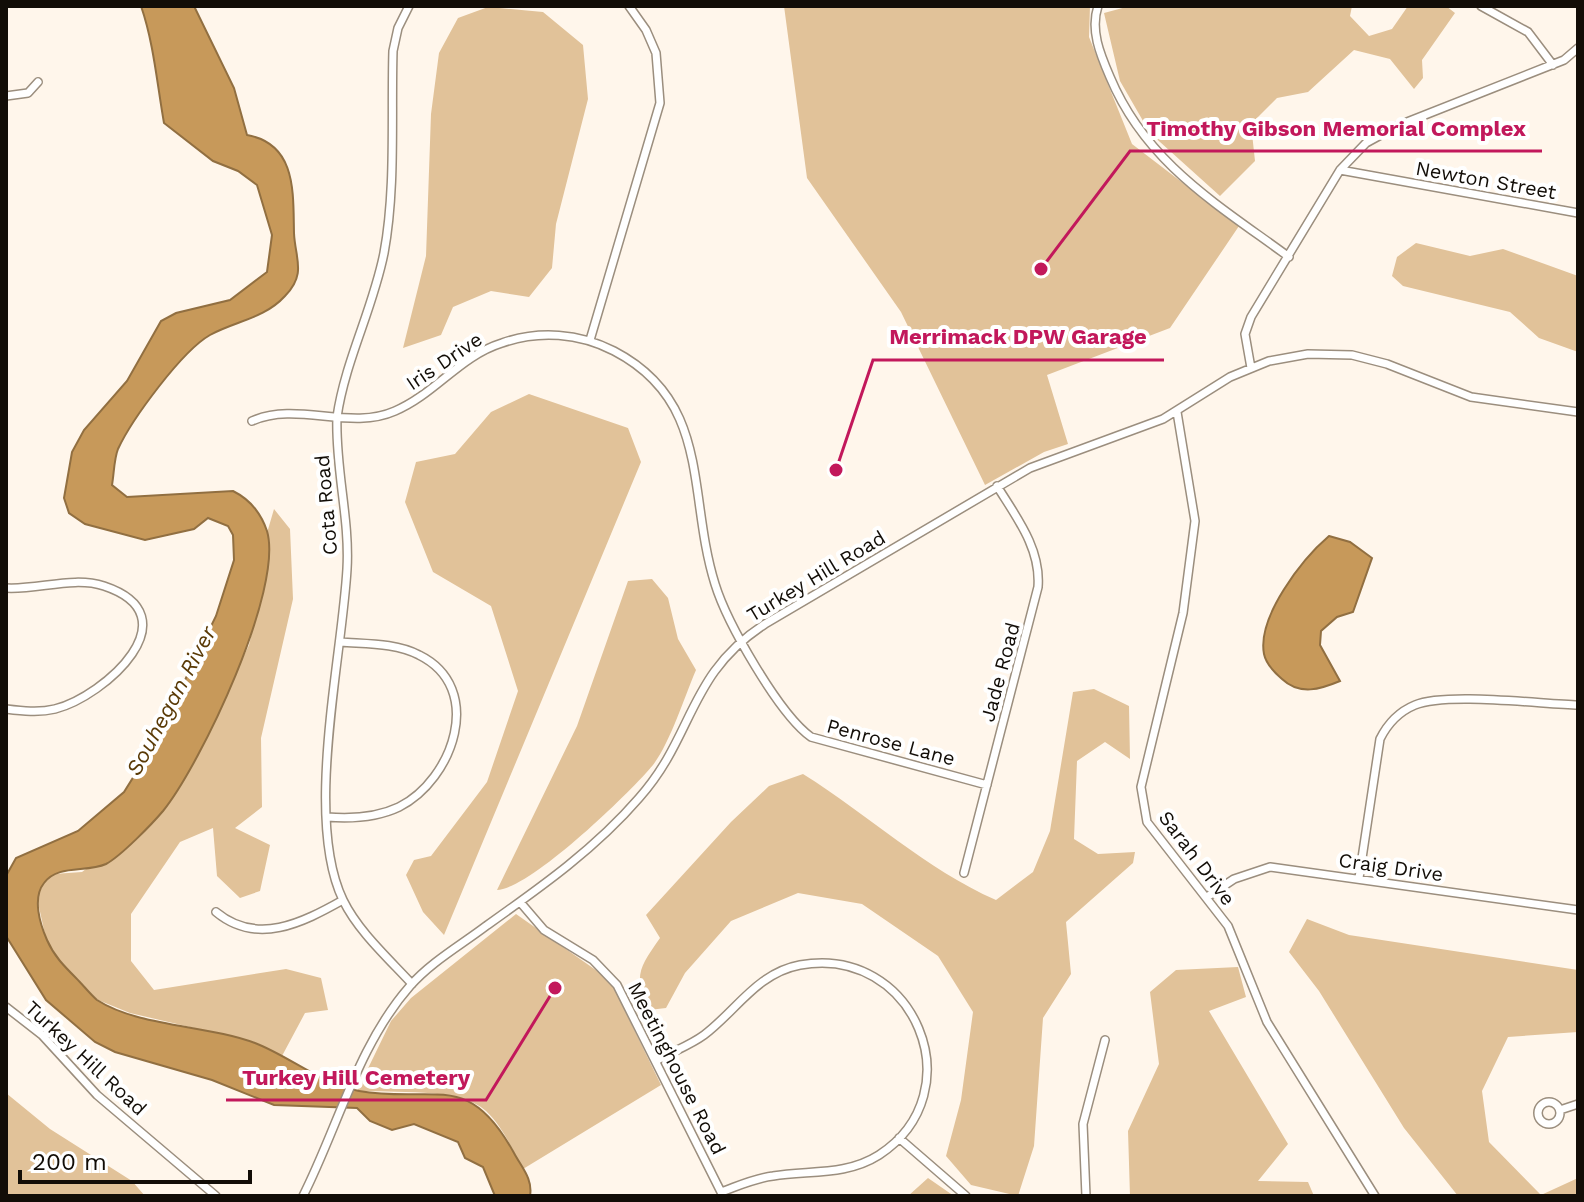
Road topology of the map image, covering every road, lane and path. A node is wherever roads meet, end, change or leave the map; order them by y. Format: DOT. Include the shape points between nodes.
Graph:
graph roads {
  1 [pos="409,6"];
  2 [pos="629,6"];
  3 [pos="1098,6"];
  4 [pos="1481,6"];
  5 [pos="1577,52"];
  6 [pos="1553,65"];
  7 [pos="38,82"];
  8 [pos="6,96"];
  9 [pos="1340,170"];
  10 [pos="1578,213"];
  11 [pos="1289,257"];
  12 [pos="590,340"];
  13 [pos="1251,368"];
  14 [pos="1177,412"];
  15 [pos="1578,412"];
  16 [pos="337,417"];
  17 [pos="252,421"];
  18 [pos="997,486"];
  19 [pos="6,588"];
  20 [pos="741,640"];
  21 [pos="341,642"];
  22 [pos="1578,705"];
  23 [pos="6,709"];
  24 [pos="987,785"];
  25 [pos="327,817"];
  26 [pos="964,873"];
  27 [pos="1359,878"];
  28 [pos="1207,897"];
  29 [pos="343,900"];
  30 [pos="520,902"];
  31 [pos="1578,910"];
  32 [pos="216,912"];
  33 [pos="412,984"];
  34 [pos="6,1007"];
  35 [pos="1105,1040"];
  36 [pos="656,1061"];
  37 [pos="1578,1104"];
  38 [pos="1560,1110"];
  39 [pos="899,1138"];
  40 [pos="722,1194"];
  41 [pos="216,1196"];
  42 [pos="303,1196"];
  43 [pos="966,1196"];
  44 [pos="1086,1196"];
  45 [pos="1375,1196"];
  1 -- 16 [label="street, Cota Road" via="393,51 384,250"];
  2 -- 12 [label="street" via="656,53 660,103"];
  3 -- 11 [label="street" via="1095,32 1104,63 1146,142 1186,180"];
  4 -- 6 [label="street" via="1528,32"];
  5 -- 6 [label="street"];
  6 -- 9 [label="street" via="1397,126 1366,143"];
  7 -- 8 [label="street" via="28,93"];
  9 -- 10 [label="street, Newton Street"];
  9 -- 11 [label="street"];
  11 -- 13 [label="street" via="1248,325 1245,344"];
  12 -- 16 [label="street, Iris Drive" via="553,335 501,343 468,358 394,412"];
  12 -- 20 [label="street, Iris Drive" via="641,368 676,409 693,450 715,586"];
  13 -- 14 [label="street, Turkey Hill Road"];
  13 -- 15 [label="street, Turkey Hill Road" via="1308,354 1352,355 1471,397"];
  14 -- 18 [label="street, Turkey Hill Road" via="1042,462"];
  14 -- 28 [label="street, Sarah Drive" via="1195,521 1183,613 1141,787 1142,805 1147,822"];
  16 -- 17 [label="street, Iris Drive" via="270,413"];
  16 -- 21 [label="street, Cota Road" via="348,564"];
  18 -- 20 [label="street, Turkey Hill Road"];
  18 -- 24 [label="street, Jade Road" via="1027,535 1039,569"];
  19 -- 23 [label="street" via="101,585 133,604 142,629 124,667 81,698 47,711"];
  20 -- 24 [label="street, Penrose Lane" via="797,727 811,737"];
  20 -- 30 [label="street, Turkey Hill Road" via="704,682 676,746 641,796 601,839"];
  21 -- 25 [label="street, Cota Road"];
  21 -- 25 [label="street" via="400,648 433,663 453,692 456,729 445,763 422,791 375,816"];
  22 -- 27 [label="street" via="1436,700 1402,712 1380,739"];
  24 -- 26 [label="street, Jade Road"];
  25 -- 29 [label="street, Cota Road"];
  27 -- 28 [label="street, Craig Drive" via="1270,867 1234,879"];
  27 -- 31 [label="street, Craig Drive"];
  28 -- 45 [label="street, Sarah Drive" via="1237,943 1267,1022"];
  29 -- 32 [label="street" via="303,921 268,930 238,928"];
  29 -- 33 [label="street, Cota Road"];
  30 -- 33 [label="street, Turkey Hill Road"];
  30 -- 36 [label="street, Meetinghouse Road" via="544,930 612,978"];
  33 -- 42 [label="street, Turkey Hill Road" via="384,1020"];
  34 -- 41 [label="street, Turkey Hill Road" via="42,1035 97,1095"];
  35 -- 44 [label="street" via="1083,1124"];
  36 -- 39 [label="street" via="704,1035 751,990 785,969 823,963 860,970 901,998 924,1043 923,1094"];
  36 -- 40 [label="street, Meetinghouse Road"];
  37 -- 38 [label="street"];
  39 -- 40 [label="street" via="850,1168 763,1177"];
  39 -- 43 [label="street"];
}
